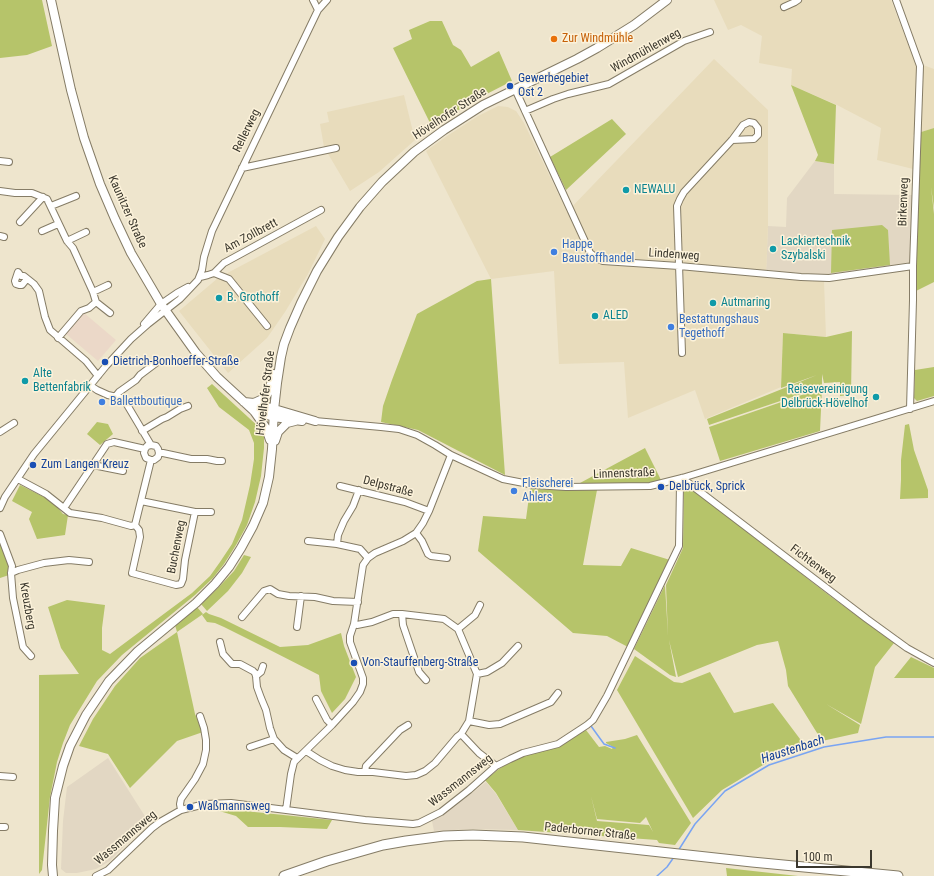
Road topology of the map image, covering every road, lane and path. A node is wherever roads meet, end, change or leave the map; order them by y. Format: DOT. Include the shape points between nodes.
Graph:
graph roads {
  1 [pos="51,0"];
  2 [pos="313,0"];
  3 [pos="327,0"];
  4 [pos="667,0"];
  5 [pos="896,0"];
  6 [pos="796,1"];
  7 [pos="784,7"];
  8 [pos="318,10"];
  9 [pos="710,32"];
  10 [pos="515,89"];
  11 [pos="525,111"];
  12 [pos="732,140"];
  13 [pos="336,148"];
  14 [pos="0,161"];
  15 [pos="9,162"];
  16 [pos="242,168"];
  17 [pos="0,191"];
  18 [pos="76,196"];
  19 [pos="43,198"];
  20 [pos="51,206"];
  21 [pos="321,210"];
  22 [pos="20,222"];
  23 [pos="58,224"];
  24 [pos="42,231"];
  25 [pos="86,232"];
  26 [pos="67,241"];
  27 [pos="679,266"];
  28 [pos="913,266"];
  29 [pos="214,273"];
  30 [pos="200,277"];
  31 [pos="26,278"];
  32 [pos="108,285"];
  33 [pos="93,292"];
  34 [pos="96,302"];
  35 [pos="163,307"];
  36 [pos="110,313"];
  37 [pos="267,326"];
  38 [pos="58,338"];
  39 [pos="682,353"];
  40 [pos="281,357"];
  41 [pos="156,363"];
  42 [pos="98,376"];
  43 [pos="91,386"];
  44 [pos="115,397"];
  45 [pos="934,401"];
  46 [pos="188,406"];
  47 [pos="254,407"];
  48 [pos="910,408"];
  49 [pos="274,413"];
  50 [pos="298,421"];
  51 [pos="315,421"];
  52 [pos="14,423"];
  53 [pos="142,431"];
  54 [pos="0,432"];
  55 [pos="151,445"];
  56 [pos="145,449"];
  57 [pos="272,449"];
  58 [pos="159,453"];
  59 [pos="451,455"];
  60 [pos="151,460"];
  61 [pos="222,461"];
  62 [pos="93,465"];
  63 [pos="123,471"];
  64 [pos="682,478"];
  65 [pos="18,479"];
  66 [pos="340,486"];
  67 [pos="359,490"];
  68 [pos="141,501"];
  69 [pos="0,508"];
  70 [pos="64,508"];
  71 [pos="429,511"];
  72 [pos="195,512"];
  73 [pos="211,512"];
  74 [pos="135,525"];
  75 [pos="416,533"];
  76 [pos="0,534"];
  77 [pos="308,541"];
  78 [pos="337,544"];
  79 [pos="368,558"];
  80 [pos="447,558"];
  81 [pos="89,562"];
  82 [pos="10,574"];
  83 [pos="301,596"];
  84 [pos="358,602"];
  85 [pos="480,605"];
  86 [pos="402,614"];
  87 [pos="242,617"];
  88 [pos="354,624"];
  89 [pos="297,628"];
  90 [pos="458,629"];
  91 [pos="220,642"];
  92 [pos="518,646"];
  93 [pos="31,656"];
  94 [pos="934,663"];
  95 [pos="263,666"];
  96 [pos="477,674"];
  97 [pos="256,676"];
  98 [pos="426,680"];
  99 [pos="558,693"];
  100 [pos="316,699"];
  101 [pos="200,716"];
  102 [pos="469,721"];
  103 [pos="332,725"];
  104 [pos="408,726"];
  105 [pos="461,734"];
  106 [pos="274,739"];
  107 [pos="250,747"];
  108 [pos="306,751"];
  109 [pos="297,758"];
  110 [pos="496,766"];
  111 [pos="365,772"];
  112 [pos="0,776"];
  113 [pos="12,777"];
  114 [pos="181,810"];
  115 [pos="286,810"];
  116 [pos="53,876"];
  117 [pos="96,876"];
  118 [pos="284,876"];
  119 [pos="898,876"];
  1 -- 35 [label="main road, Kaunitzer Straße" via="72,96 100,184 131,253"];
  2 -- 8 [label="street"];
  3 -- 8 [label="street, Rellerweg"];
  4 -- 10 [label="main road, Hövelhofer Straße" via="597,48"];
  5 -- 28 [label="street, Birkenweg" via="920,66"];
  6 -- 7 [label="street"];
  8 -- 16 [label="street, Rellerweg"];
  9 -- 11 [label="street, Windmühlenweg" via="684,41 609,84 568,94"];
  10 -- 11 [label="street, Lindenweg"];
  10 -- 40 [label="main road, Hövelhofer Straße" via="471,112 414,152 360,207 338,237 301,303"];
  11 -- 27 [label="street, Lindenweg" via="590,253 603,261"];
  12 -- 27 [label="street" via="684,192 677,206"];
  13 -- 16 [label="street"];
  14 -- 15 [label="street"];
  16 -- 30 [label="street, Rellerweg" via="212,231"];
  17 -- 19 [label="street" via="32,194"];
  18 -- 20 [label="street"];
  19 -- 20 [label="street" via="47,199"];
  19 -- 22 [label="street"];
  20 -- 23 [label="street"];
  21 -- 29 [label="street, Am Zollbrett" via="224,262"];
  23 -- 24 [label="street"];
  23 -- 26 [label="street"];
  25 -- 26 [label="street"];
  26 -- 33 [label="street" via="73,248"];
  27 -- 28 [label="street, Lindenweg" via="829,278"];
  27 -- 39 [label="street"];
  28 -- 48 [label="street, Birkenweg"];
  29 -- 30 [label="street, Am Zollbrett"];
  29 -- 37 [label="street" via="229,279"];
  30 -- 35 [label="street" via="195,283 177,293"];
  31 -- 38 [label="street" via="39,291 50,330"];
  32 -- 33 [label="street"];
  33 -- 34 [label="street"];
  34 -- 36 [label="street"];
  34 -- 38 [label="street" via="81,311"];
  35 -- 42 [label="street"];
  35 -- 47 [label="main road, Kaunitzer Straße" via="217,377 244,402"];
  38 -- 42 [label="street" via="86,361"];
  40 -- 47 [label="main road" via="269,391"];
  40 -- 49 [label="main road, Hövelhofer Straße"];
  41 -- 44 [label="street"];
  42 -- 43 [label="street"];
  43 -- 44 [label="street"];
  43 -- 65 [label="street" via="34,454"];
  44 -- 53 [label="street" via="126,403"];
  45 -- 48 [label="street, Linnenstraße"];
  46 -- 53 [label="street"];
  47 -- 49 [label="main road"];
  47 -- 57 [label="main road" via="266,428"];
  48 -- 64 [label="street, Linnenstraße"];
  49 -- 50 [label="main road"];
  49 -- 51 [label="main road"];
  49 -- 57 [label="main road, Hövelhofer Straße"];
  50 -- 51 [label="main road"];
  50 -- 57 [label="main road" via="287,423 278,432"];
  51 -- 59 [label="street, Linnenstraße" via="399,429"];
  52 -- 54 [label="street"];
  53 -- 55 [label="street"];
  55 -- 56 [label="street"];
  55 -- 58 [label="street" via="156,446"];
  56 -- 60 [label="street" via="146,458"];
  56 -- 62 [label="street" via="110,442"];
  57 -- 116 [label="main road, Hövelhofer Straße" via="263,503 229,567 196,603 138,651 109,681 70,746 55,798"];
  58 -- 60 [label="street"];
  58 -- 61 [label="street"];
  59 -- 64 [label="street, Linnenstraße" via="503,479 534,485 650,486"];
  59 -- 71 [label="street"];
  60 -- 68 [label="street"];
  62 -- 63 [label="street"];
  62 -- 70 [label="street"];
  64 -- 94 [label="street, Fichtenweg" via="907,648"];
  64 -- 110 [label="street, Wassmannsweg" via="679,546 593,720 558,744 524,753"];
  65 -- 69 [label="street"];
  65 -- 70 [label="street" via="46,494"];
  66 -- 67 [label="street, Delpstraße"];
  67 -- 71 [label="street, Delpstraße"];
  67 -- 78 [label="street" via="338,535"];
  68 -- 72 [label="street, Buchenweg"];
  68 -- 74 [label="street"];
  70 -- 74 [label="street" via="70,513"];
  71 -- 75 [label="street"];
  72 -- 73 [label="street, Buchenweg"];
  72 -- 74 [label="street, Buchenweg" via="183,579 176,586 132,573 140,538"];
  75 -- 79 [label="street"];
  75 -- 80 [label="street" via="428,554"];
  76 -- 82 [label="street, Kreuzberg" via="12,566"];
  77 -- 78 [label="street"];
  78 -- 79 [label="street" via="360,549"];
  79 -- 84 [label="street" via="363,565 360,578"];
  81 -- 82 [label="street" via="70,560 44,563"];
  82 -- 93 [label="street, Kreuzberg" via="12,598 23,647"];
  83 -- 84 [label="street"];
  83 -- 87 [label="street" via="278,594 270,589 264,591"];
  83 -- 89 [label="street"];
  84 -- 88 [label="street"];
  85 -- 90 [label="street" via="475,615"];
  86 -- 88 [label="street"];
  86 -- 90 [label="street" via="444,619"];
  86 -- 98 [label="street" via="405,632 419,672"];
  88 -- 103 [label="street" via="350,642 363,678 362,684 353,702"];
  90 -- 96 [label="street"];
  91 -- 97 [label="street" via="223,654 232,664 240,664 253,671"];
  92 -- 96 [label="street" via="502,663 487,672"];
  95 -- 97 [label="street"];
  96 -- 102 [label="street"];
  97 -- 106 [label="street" via="260,698"];
  99 -- 102 [label="street" via="552,702 500,724 489,725"];
  100 -- 103 [label="street"];
  101 -- 114 [label="street" via="206,750 203,764 181,799"];
  102 -- 105 [label="street"];
  103 -- 108 [label="street"];
  104 -- 111 [label="street" via="400,730 366,766"];
  105 -- 110 [label="street" via="471,746"];
  105 -- 111 [label="street" via="435,763 416,775"];
  106 -- 107 [label="street"];
  106 -- 109 [label="street" via="284,750"];
  108 -- 109 [label="street"];
  108 -- 111 [label="street" via="332,766"];
  109 -- 115 [label="street" via="291,774"];
  110 -- 115 [label="street, Wassmannsweg" via="441,812 419,823 365,820"];
  112 -- 113 [label="street"];
  114 -- 115 [label="street, Wassmannsweg" via="205,804 231,803"];
  114 -- 117 [label="street, Wassmannsweg" via="156,825 108,870"];
  118 -- 119 [label="main road, Paderborner Straße" via="327,861 406,841 473,835 522,837"];
}
